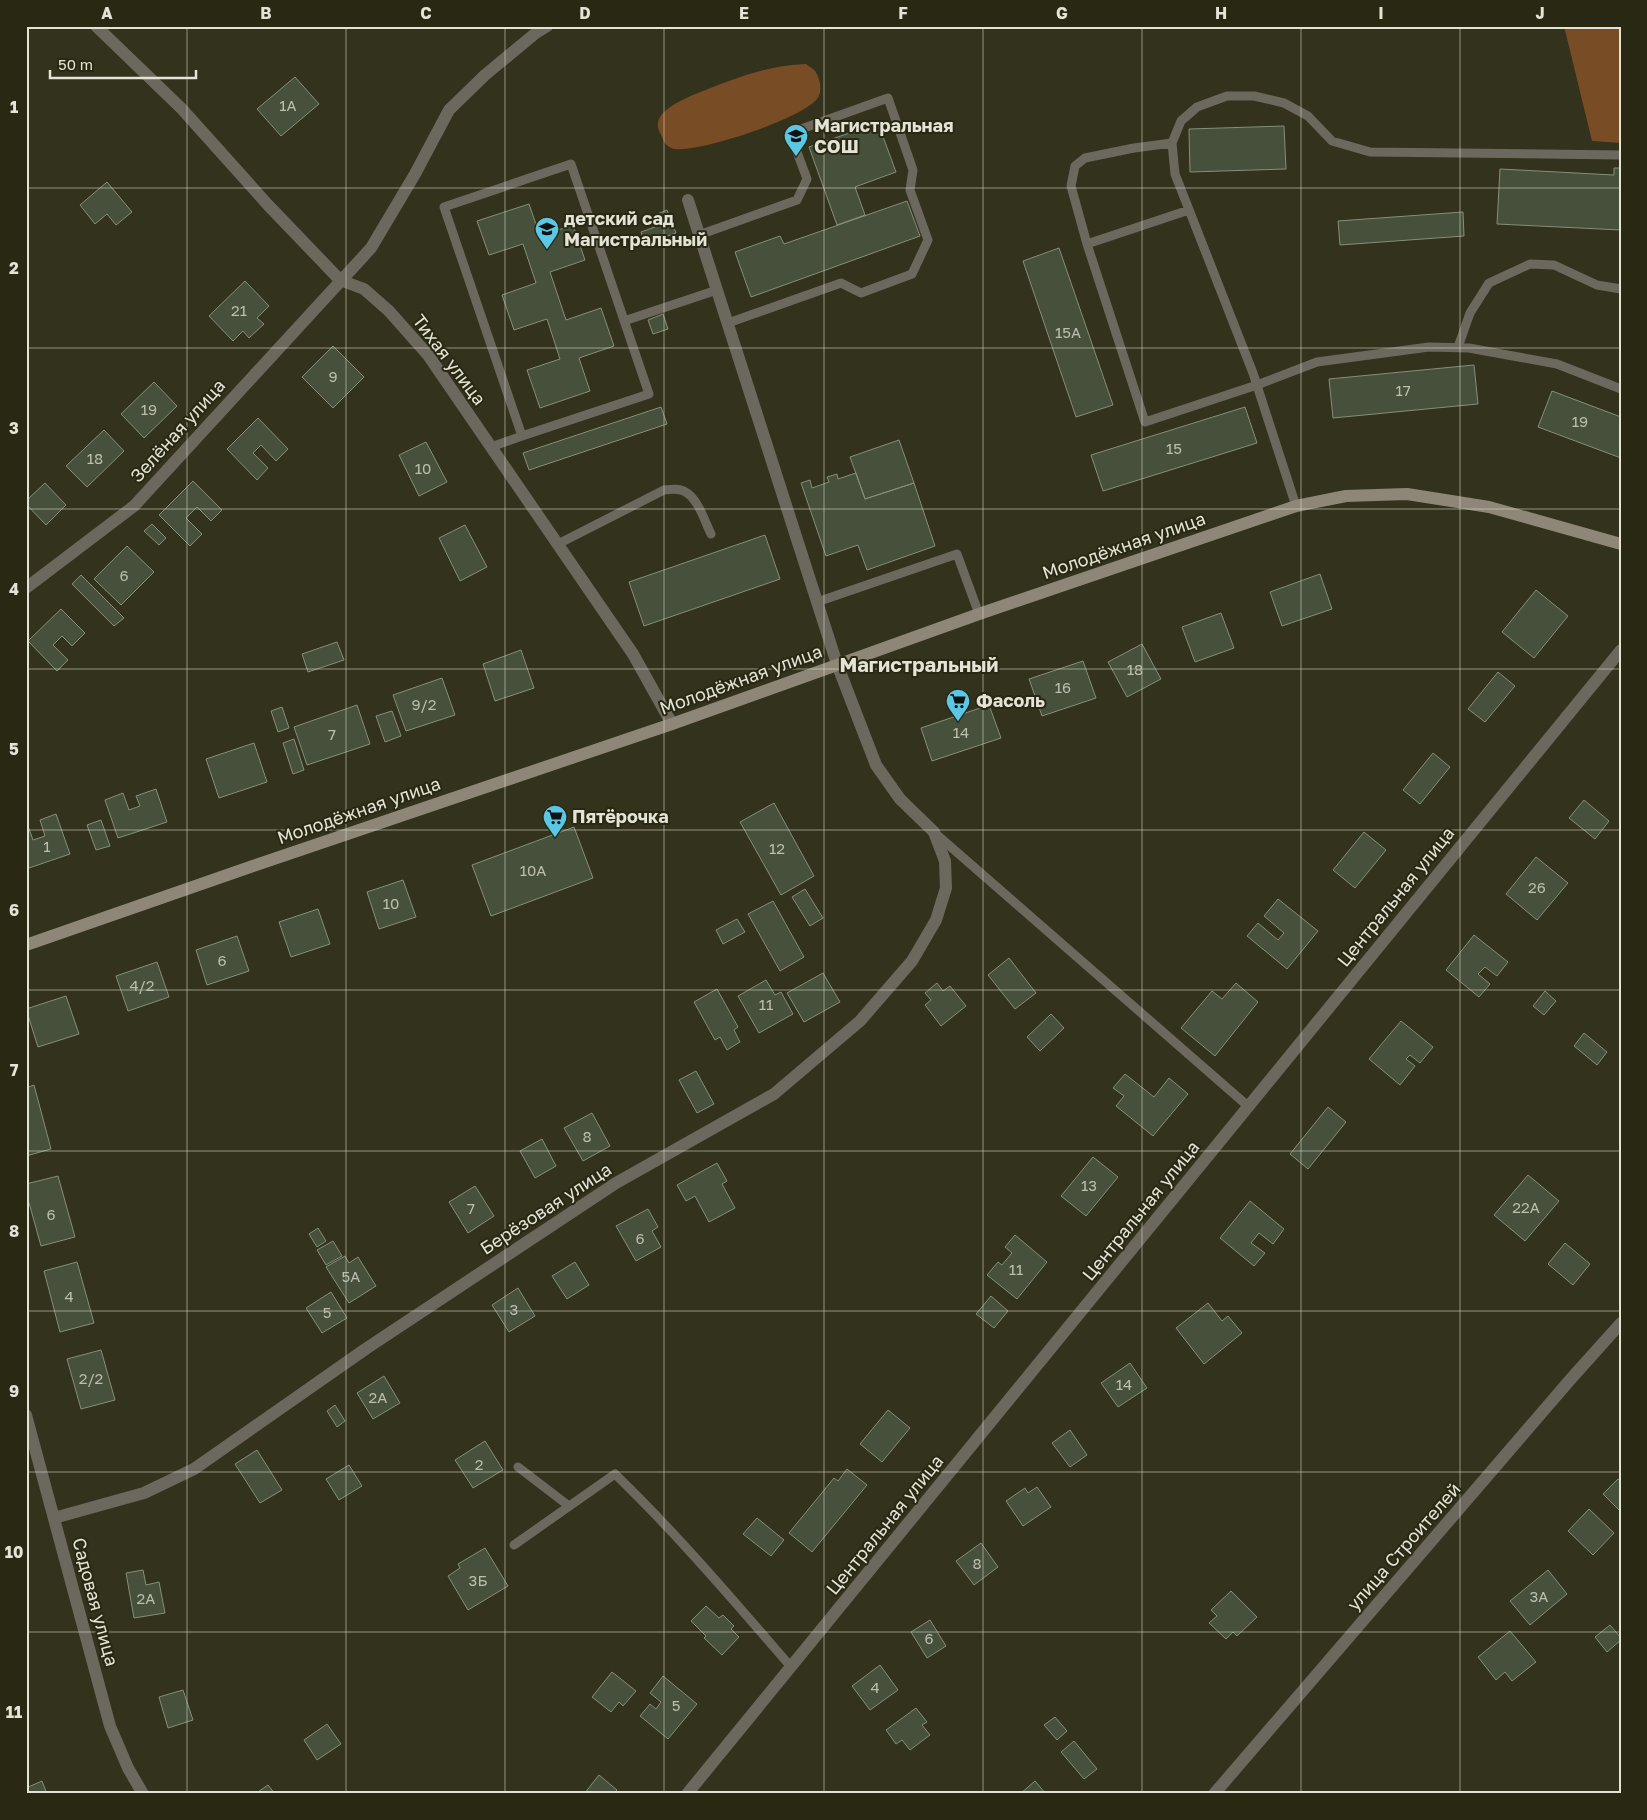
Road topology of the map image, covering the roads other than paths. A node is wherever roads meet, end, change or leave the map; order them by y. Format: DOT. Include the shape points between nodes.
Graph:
graph roads {
  1 [pos="96,26"];
  2 [pos="547,26"];
  3 [pos="1172,144"];
  4 [pos="1621,155"];
  5 [pos="688,200"];
  6 [pos="1188,210"];
  7 [pos="699,235"];
  8 [pos="1088,244"];
  9 [pos="340,280"];
  10 [pos="1621,289"];
  11 [pos="717,290"];
  12 [pos="624,321"];
  13 [pos="728,323"];
  14 [pos="1458,348"];
  15 [pos="1257,385"];
  16 [pos="1621,389"];
  17 [pos="522,436"];
  18 [pos="491,447"];
  19 [pos="1296,506"];
  20 [pos="711,534"];
  21 [pos="558,544"];
  22 [pos="1621,544"];
  23 [pos="26,588"];
  24 [pos="817,602"];
  25 [pos="979,614"];
  26 [pos="1621,650"];
  27 [pos="837,664"];
  28 [pos="672,724"];
  29 [pos="934,832"];
  30 [pos="26,945"];
  31 [pos="1249,1107"];
  32 [pos="1621,1323"];
  33 [pos="26,1415"];
  34 [pos="30,1442"];
  35 [pos="518,1468"];
  36 [pos="569,1506"];
  37 [pos="54,1518"];
  38 [pos="514,1545"];
  39 [pos="791,1667"];
  40 [pos="143,1794"];
  41 [pos="687,1794"];
  42 [pos="1214,1794"];
  1 -- 9 [label="street, Тихая улица" via="182,109"];
  2 -- 9 [label="street, Зелёная улица" via="484,75 449,110 371,248"];
  3 -- 4 [label="lane" via="1181,121 1197,107 1227,96 1254,96 1284,103 1308,116 1332,140 1370,152"];
  3 -- 6 [label="lane" via="1175,174"];
  3 -- 8 [label="lane" via="1085,158 1075,166 1071,186"];
  5 -- 7 [label="street"];
  6 -- 8 [label="lane"];
  6 -- 15 [label="lane"];
  7 -- 11 [label="street"];
  7 -- 13 [label="lane" via="797,200 807,179 790,133 888,98 913,170 910,190 928,240 912,274 861,292 841,283"];
  8 -- 15 [label="lane" via="1145,422"];
  9 -- 18 [label="street, Тихая улица" via="364,289 389,311 428,355"];
  9 -- 23 [label="street, Зелёная улица" via="134,506"];
  10 -- 14 [label="lane" via="1597,285 1554,265 1530,264 1489,283 1470,313"];
  11 -- 12 [label="lane"];
  11 -- 13 [label="street"];
  12 -- 17 [label="lane" via="649,394"];
  12 -- 17 [label="lane" via="571,164 444,207"];
  13 -- 24 [label="street"];
  14 -- 15 [label="lane" via="1430,347 1317,362"];
  14 -- 16 [label="lane" via="1557,364"];
  15 -- 19 [label="lane"];
  17 -- 18 [label="lane"];
  18 -- 21 [label="street, Тихая улица"];
  19 -- 22 [label="street, Молодёжная улица" via="1346,496 1407,494 1489,507"];
  19 -- 25 [label="street, Молодёжная улица"];
  20 -- 21 [label="lane" via="696,503 688,493 677,489 664,490"];
  21 -- 28 [label="street, Тихая улица" via="633,654"];
  24 -- 25 [label="lane" via="958,554"];
  24 -- 27 [label="street"];
  25 -- 27 [label="street, Молодёжная улица"];
  26 -- 31 [label="street, Центральная улица"];
  27 -- 28 [label="street, Молодёжная улица"];
  27 -- 29 [label="street" via="876,765 900,799"];
  28 -- 30 [label="street, Молодёжная улица"];
  29 -- 31 [label="lane"];
  29 -- 37 [label="street, Берёзовая улица" via="945,861 946,888 936,920 917,953 860,1020 774,1094 616,1183 366,1348 194,1469 144,1494"];
  31 -- 39 [label="street, Центральная улица"];
  32 -- 42 [label="street, улица Строителей"];
  33 -- 34 [label="street, Садовая улица"];
  34 -- 37 [label="street, Садовая улица"];
  35 -- 36 [label="lane"];
  36 -- 38 [label="lane"];
  36 -- 39 [label="lane" via="615,1474 680,1539"];
  37 -- 40 [label="street, Садовая улица" via="110,1726"];
  39 -- 41 [label="street, Центральная улица"];
}
